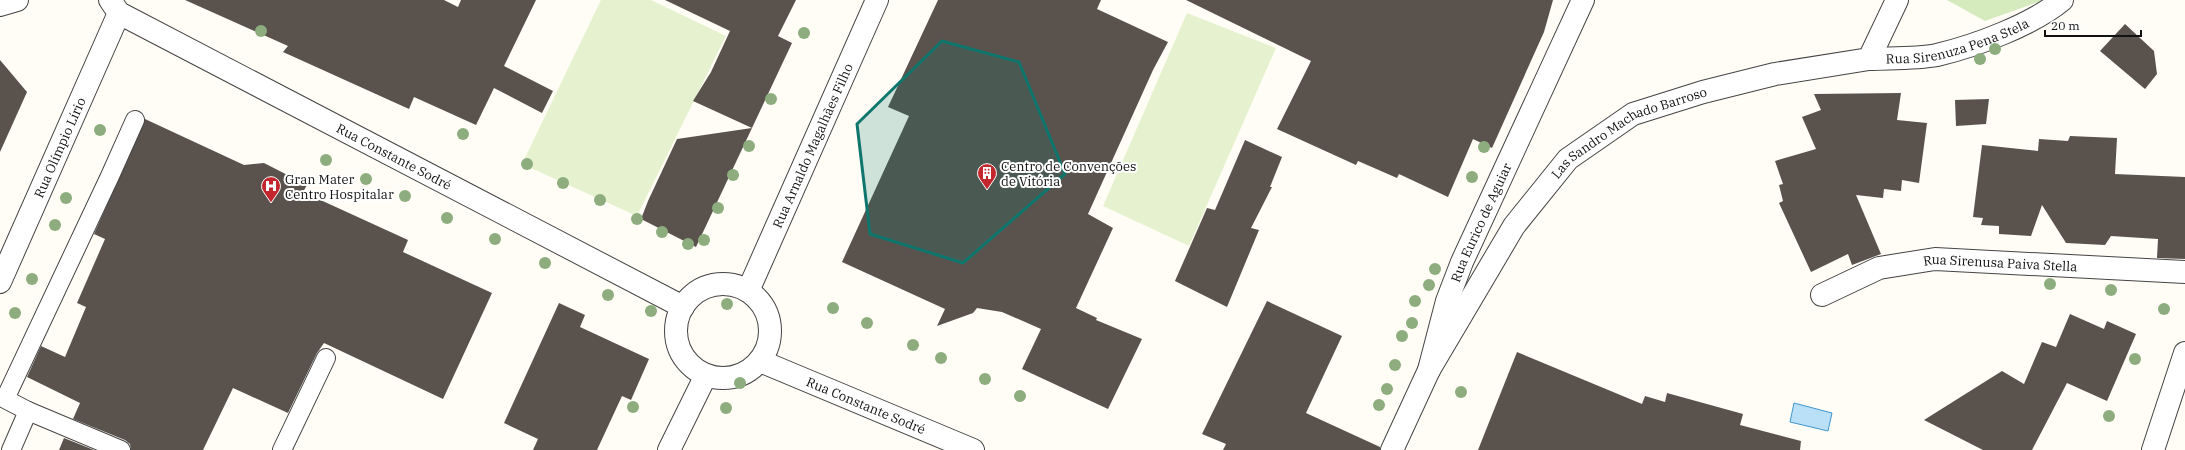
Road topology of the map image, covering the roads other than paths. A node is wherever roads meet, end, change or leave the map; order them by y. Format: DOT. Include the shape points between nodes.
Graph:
graph roads {
  1 [pos="17,0"];
  2 [pos="877,0"];
  3 [pos="1584,0"];
  4 [pos="1897,0"];
  5 [pos="2062,0"];
  6 [pos="0,6"];
  7 [pos="114,7"];
  8 [pos="1870,59"];
  9 [pos="135,120"];
  10 [pos="2185,272"];
  11 [pos="0,282"];
  12 [pos="748,291"];
  13 [pos="1822,295"];
  14 [pos="683,307"];
  15 [pos="2185,353"];
  16 [pos="326,358"];
  17 [pos="760,361"];
  18 [pos="1429,370"];
  19 [pos="706,375"];
  20 [pos="28,411"];
  21 [pos="11,450"];
  22 [pos="121,450"];
  23 [pos="282,450"];
  24 [pos="668,450"];
  25 [pos="973,450"];
  26 [pos="1392,450"];
  27 [pos="2154,450"];
  1 -- 6 [label="street"];
  2 -- 12 [label="street, Rua Arnaldo Magalhães Filho"];
  3 -- 18 [label="street, Rua Eurico de Aguiar" via="1462,262 1447,301"];
  4 -- 8 [label="street"];
  5 -- 8 [label="street, Rua Sirenuza Pena Stela" via="2053,8 2004,33 1936,55"];
  7 -- 11 [label="street, Rua Olímpio Lírio"];
  7 -- 14 [label="street, Rua Constante Sodré"];
  8 -- 18 [label="street, Las Sandro Machado Barroso" via="1775,74 1703,92 1633,114 1568,159 1514,226"];
  9 -- 20 [label="lane" via="5,399"];
  10 -- 13 [label="street, Rua Sirenusa Paiva Stella" via="1934,260 1879,268"];
  12 -- 14 [label="street" via="734,285 719,284 692,295"];
  12 -- 17 [label="street" via="762,305 769,323 769,343"];
  14 -- 19 [label="street" via="677,322 677,338 682,354 692,366"];
  15 -- 27 [label="street"];
  16 -- 23 [label="lane"];
  17 -- 19 [label="street" via="749,371 735,377 721,379"];
  17 -- 25 [label="street, Rua Constante Sodré"];
  18 -- 26 [label="street, Rua Eurico de Aguiar"];
  19 -- 24 [label="street"];
  20 -- 21 [label="lane"];
  20 -- 22 [label="lane"];
}
